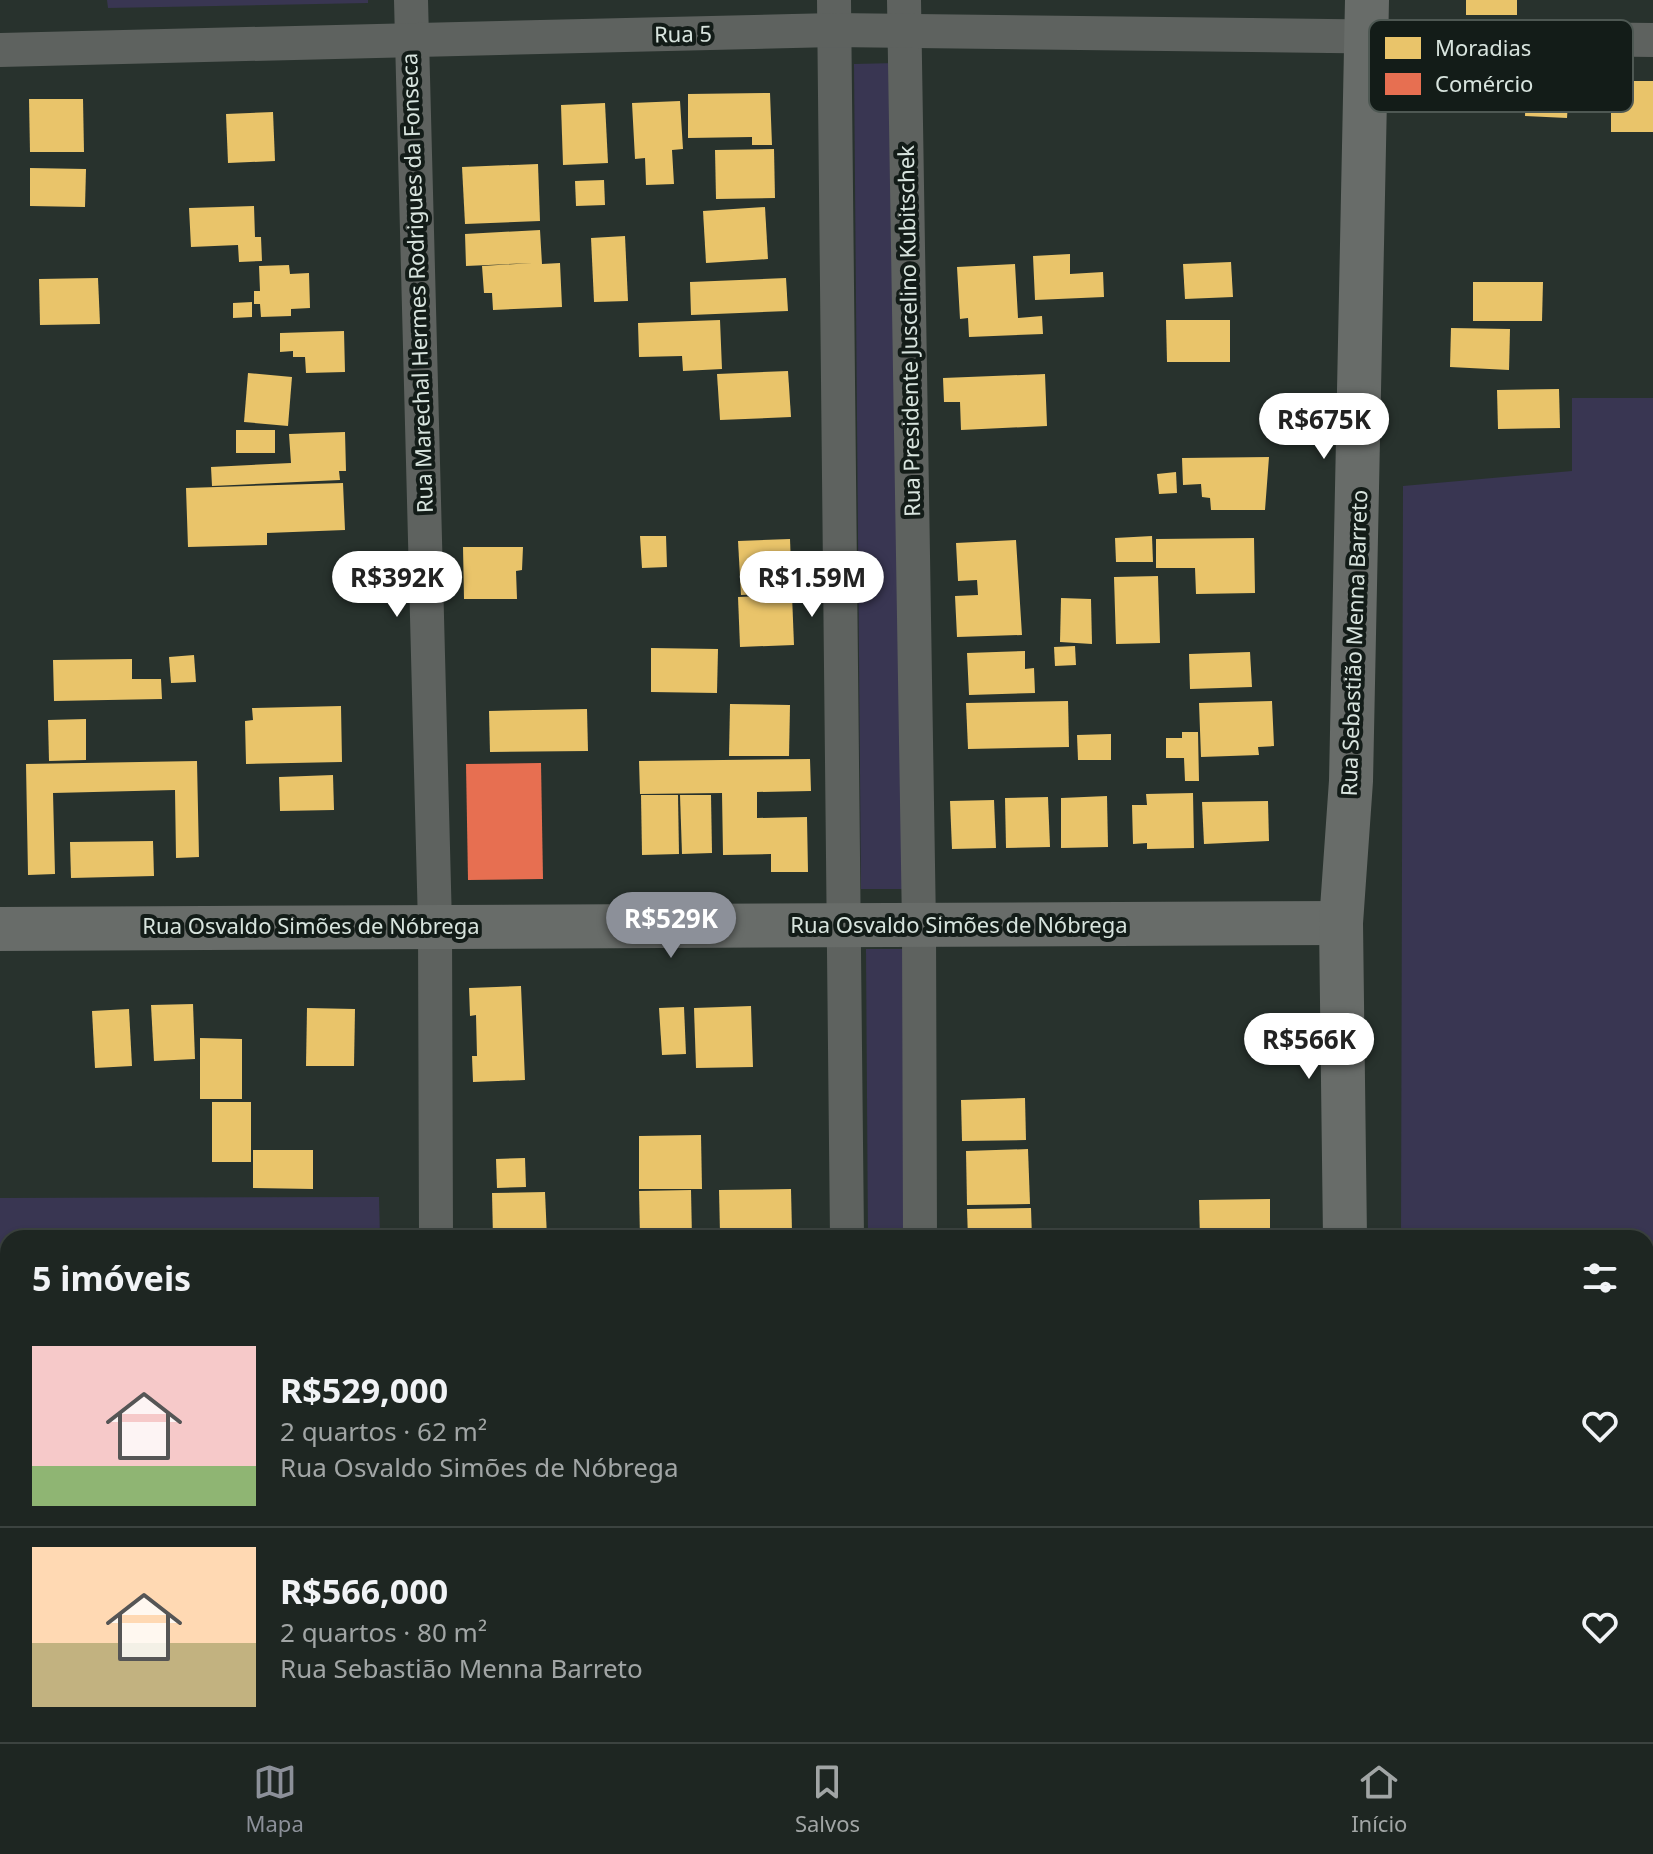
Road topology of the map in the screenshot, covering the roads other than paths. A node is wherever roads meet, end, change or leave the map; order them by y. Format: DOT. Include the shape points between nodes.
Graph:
graph roads {
  1 [pos="411,0"];
  2 [pos="834,15"];
  3 [pos="904,16"];
  4 [pos="1367,20"];
  5 [pos="1633,39"];
  6 [pos="1653,40"];
  7 [pos="411,41"];
  8 [pos="0,50"];
  9 [pos="1341,923"];
  10 [pos="435,925"];
  11 [pos="845,926"];
  12 [pos="919,926"];
  13 [pos="0,929"];
  14 [pos="436,1230"];
  15 [pos="847,1230"];
  16 [pos="920,1230"];
  17 [pos="1345,1230"];
  1 -- 7 [label="street, Rua Marechal Hermes Rodrigues da Fonseca"];
  2 -- 3 [label="street, Rua 5"];
  2 -- 7 [label="street, Rua 5"];
  2 -- 11 [label="street"];
  3 -- 4 [label="street, Rua 5"];
  3 -- 12 [label="street, Rua Presidente Juscelino Kubitschek"];
  4 -- 9 [label="main road, Rua Sebastião Menna Barreto" via="1351,781"];
  5 -- 6 [label="street, Rua 5"];
  7 -- 8 [label="street, Rua 5"];
  7 -- 10 [label="street, Rua Marechal Hermes Rodrigues da Fonseca"];
  9 -- 12 [label="main road, Rua Osvaldo Simões de Nóbrega"];
  9 -- 17 [label="main road, Rua Sebastião Menna Barreto"];
  10 -- 11 [label="main road, Rua Osvaldo Simões de Nóbrega"];
  10 -- 13 [label="main road, Rua Osvaldo Simões de Nóbrega"];
  10 -- 14 [label="street, Rua Marechal Hermes Rodrigues da Fonseca"];
  11 -- 12 [label="main road, Rua Osvaldo Simões de Nóbrega"];
  11 -- 15 [label="street"];
  12 -- 16 [label="street, Rua Presidente Juscelino Kubitschek"];
}
